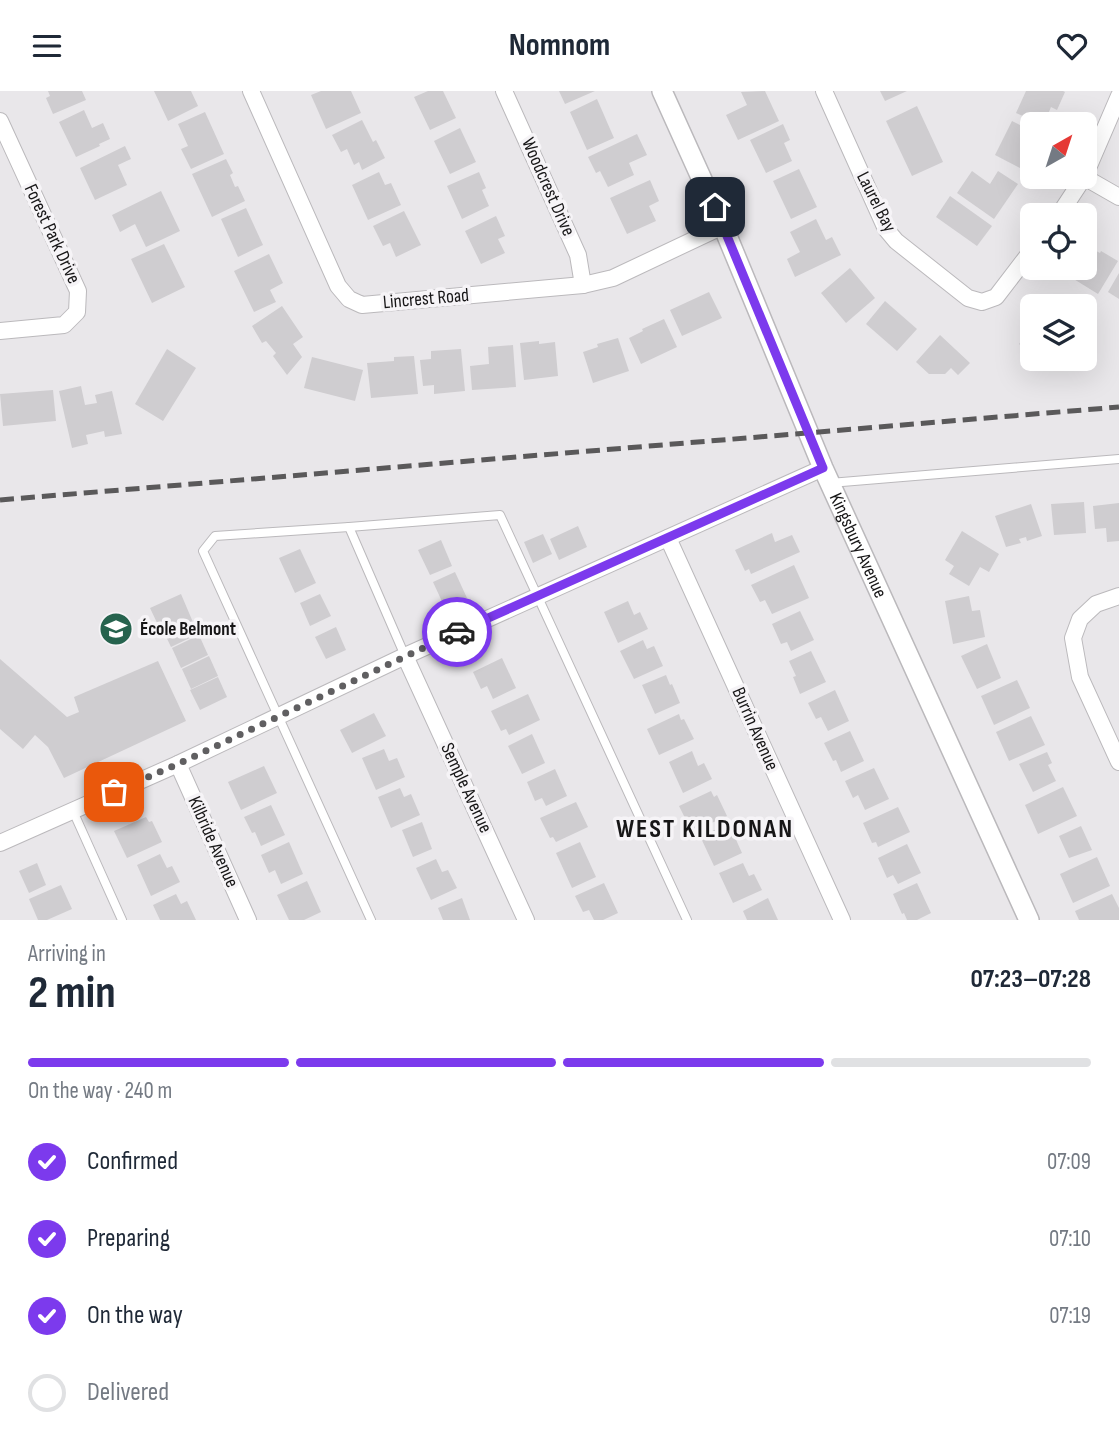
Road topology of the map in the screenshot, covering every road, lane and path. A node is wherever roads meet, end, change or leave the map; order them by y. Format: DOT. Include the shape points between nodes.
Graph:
graph roads {
  1 [pos="251,91"];
  2 [pos="504,91"];
  3 [pos="662,91"];
  4 [pos="824,91"];
  5 [pos="1119,96"];
  6 [pos="0,121"];
  7 [pos="1097,146"];
  8 [pos="1097,184"];
  9 [pos="1119,197"];
  10 [pos="723,226"];
  11 [pos="1020,266"];
  12 [pos="583,285"];
  13 [pos="0,331"];
  14 [pos="1119,459"];
  15 [pos="827,475"];
  16 [pos="349,527"];
  17 [pos="668,538"];
  18 [pos="539,596"];
  19 [pos="1119,596"];
  20 [pos="405,656"];
  21 [pos="277,717"];
  22 [pos="1119,762"];
  23 [pos="178,764"];
  24 [pos="72,811"];
  25 [pos="0,843"];
  26 [pos="122,920"];
  27 [pos="248,920"];
  28 [pos="371,920"];
  29 [pos="526,920"];
  30 [pos="687,920"];
  31 [pos="842,920"];
  32 [pos="1029,920"];
  1 -- 12 [label="street, Lincrest Road" via="338,286 349,299 362,305"];
  2 -- 12 [label="street, Woodcrest Drive" via="578,255"];
  3 -- 10 [label="street, Kingsbury Avenue"];
  4 -- 11 [label="street, Laurel Bay" via="886,229 897,241 968,298 982,302 996,297"];
  5 -- 7 [label="street"];
  6 -- 13 [label="street, Forest Park Drive" via="78,291 77,312 64,325"];
  8 -- 9 [label="street"];
  10 -- 12 [label="street, Lincrest Road" via="614,278"];
  10 -- 15 [label="street, Kingsbury Avenue"];
  14 -- 15 [label="lane"];
  15 -- 17 [label="street"];
  15 -- 32 [label="street, Kingsbury Avenue"];
  16 -- 18 [label="lane" via="500,515"];
  16 -- 20 [label="lane"];
  16 -- 21 [label="lane" via="215,536 203,551"];
  17 -- 18 [label="street"];
  17 -- 31 [label="street, Burrin Avenue"];
  18 -- 20 [label="street"];
  18 -- 30 [label="lane"];
  19 -- 22 [label="street" via="1096,604 1080,619 1073,638 1080,677"];
  20 -- 21 [label="street"];
  20 -- 29 [label="street, Semple Avenue"];
  21 -- 23 [label="street"];
  21 -- 28 [label="lane"];
  23 -- 24 [label="street"];
  23 -- 27 [label="street, Kilbride Avenue"];
  24 -- 25 [label="street"];
  24 -- 26 [label="lane"];
}
